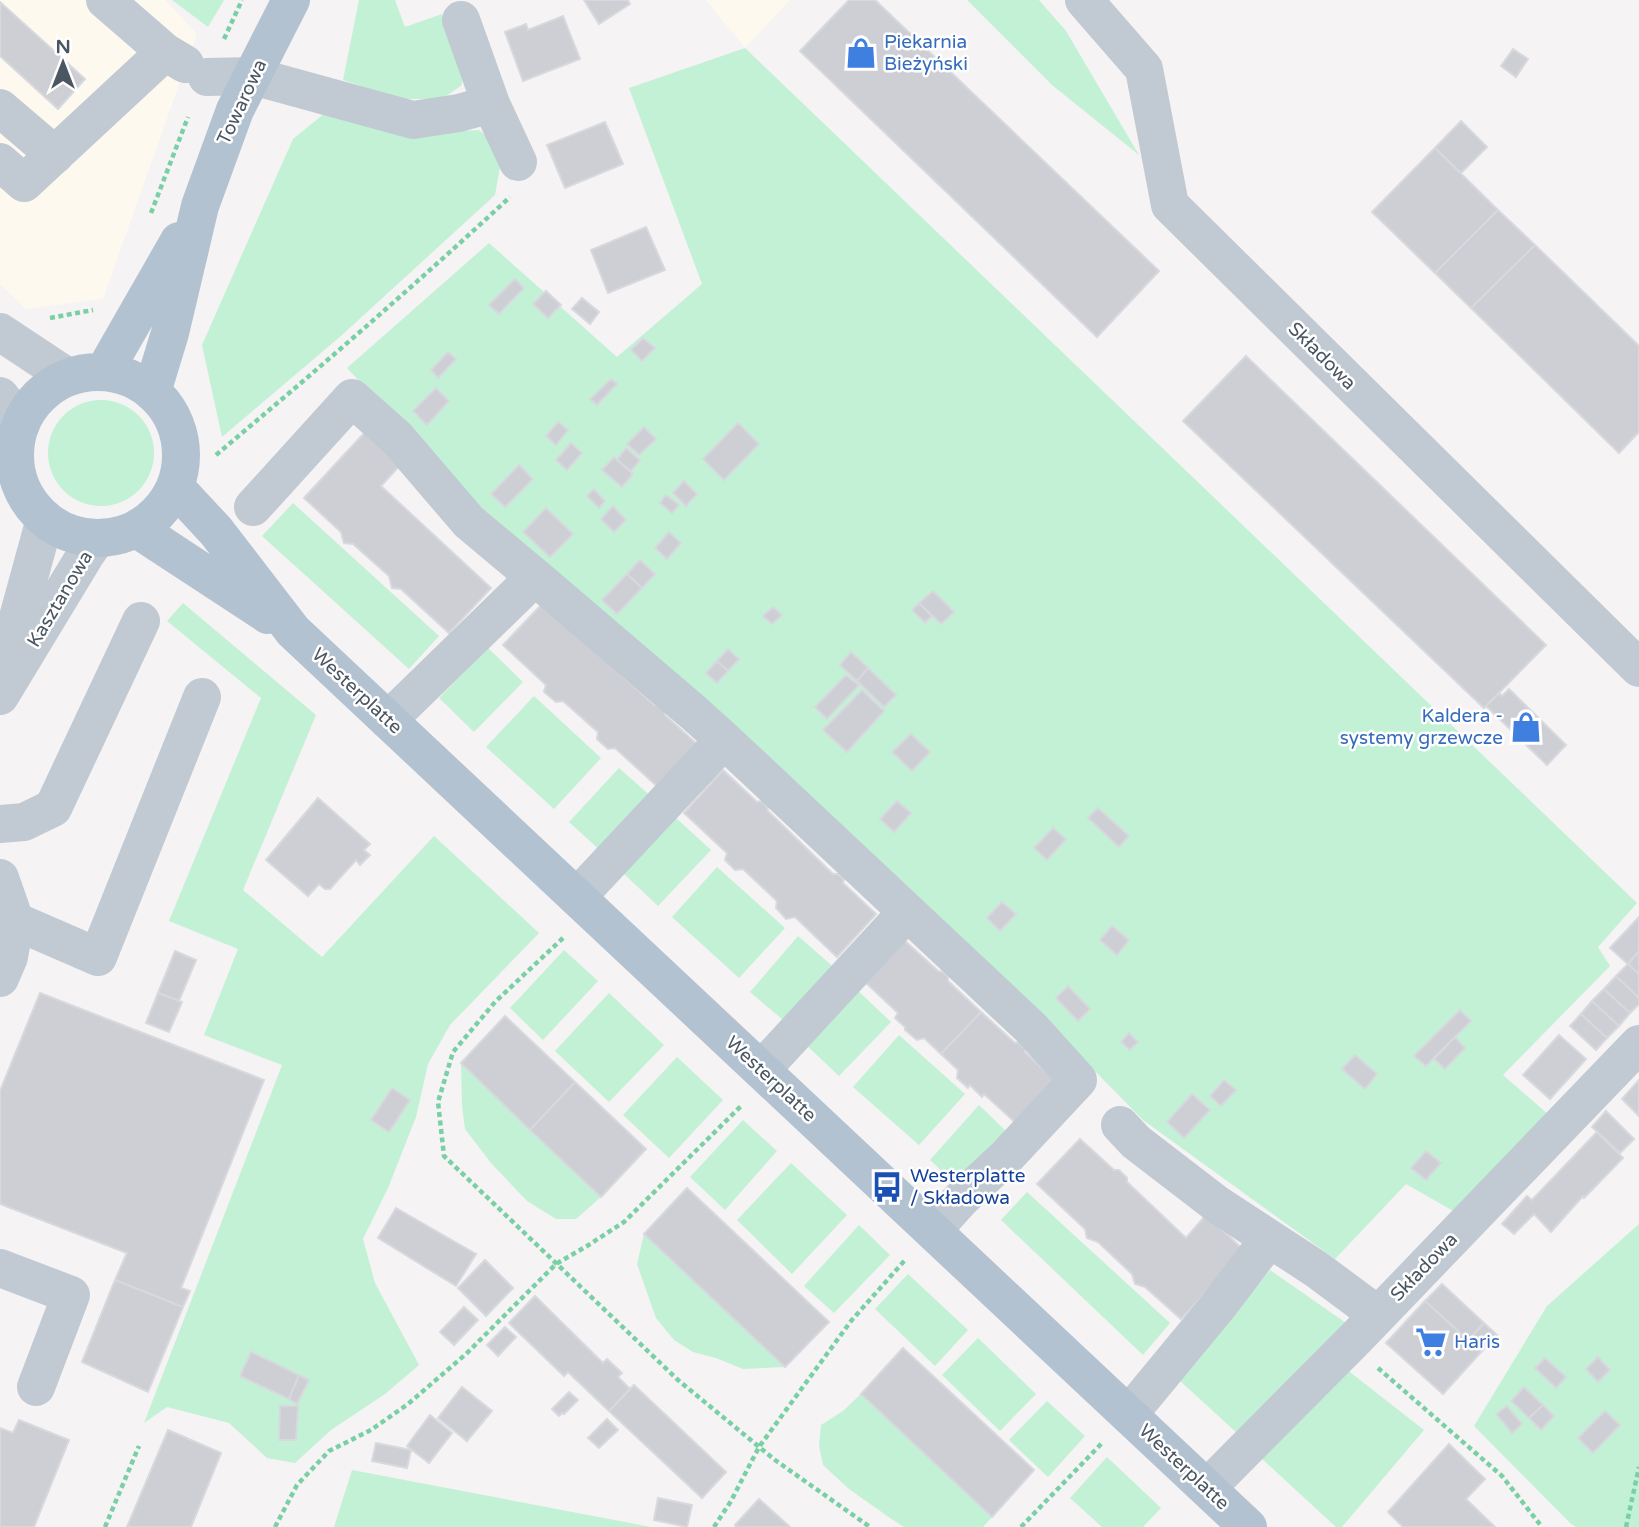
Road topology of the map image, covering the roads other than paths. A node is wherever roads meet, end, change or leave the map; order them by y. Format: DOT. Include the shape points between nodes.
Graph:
graph roads {
  1 [pos="105,0"];
  2 [pos="291,0"];
  3 [pos="1084,0"];
  4 [pos="461,20"];
  5 [pos="165,52"];
  6 [pos="253,76"];
  7 [pos="207,77"];
  8 [pos="491,104"];
  9 [pos="0,108"];
  10 [pos="235,110"];
  11 [pos="55,155"];
  12 [pos="514,179"];
  13 [pos="8,183"];
  14 [pos="200,206"];
  15 [pos="0,332"];
  16 [pos="86,375"];
  17 [pos="152,392"];
  18 [pos="10,410"];
  19 [pos="175,487"];
  20 [pos="253,507"];
  21 [pos="45,519"];
  22 [pos="137,529"];
  23 [pos="97,538"];
  24 [pos="536,577"];
  25 [pos="141,621"];
  26 [pos="293,631"];
  27 [pos="1639,668"];
  28 [pos="0,682"];
  29 [pos="0,695"];
  30 [pos="202,697"];
  31 [pos="388,720"];
  32 [pos="724,740"];
  33 [pos="0,824"];
  34 [pos="0,878"];
  35 [pos="584,904"];
  36 [pos="907,912"];
  37 [pos="15,920"];
  38 [pos="0,978"];
  39 [pos="1639,1044"];
  40 [pos="766,1074"];
  41 [pos="1120,1125"];
  42 [pos="933,1230"];
  43 [pos="1269,1239"];
  44 [pos="0,1268"];
  45 [pos="1378,1315"];
  46 [pos="36,1387"];
  47 [pos="1129,1415"];
  48 [pos="1207,1488"];
  49 [pos="1248,1527"];
  1 -- 5 [label="street"];
  2 -- 6 [label="main road, Towarowa"];
  3 -- 27 [label="street, Składowa" via="1144,69 1170,205"];
  4 -- 8 [label="street"];
  5 -- 7 [label="street"];
  5 -- 11 [label="street"];
  6 -- 7 [label="street"];
  6 -- 8 [label="street" via="413,120"];
  6 -- 10 [label="main road, Towarowa"];
  7 -- 10 [label="street"];
  8 -- 12 [label="street"];
  9 -- 11 [label="street"];
  10 -- 14 [label="main road, Towarowa"];
  11 -- 13 [label="street"];
  14 -- 16 [label="main road, Towarowa"];
  14 -- 17 [label="main road, Towarowa"];
  15 -- 16 [label="street"];
  16 -- 17 [label="main road" via="121,375"];
  16 -- 18 [label="main road" via="48,388 32,404"];
  17 -- 19 [label="main road" via="166,407 181,446"];
  18 -- 21 [label="main road" via="21,486"];
  19 -- 22 [label="main road" via="166,504"];
  19 -- 26 [label="main road, Westerplatte" via="216,531"];
  20 -- 24 [label="street" via="352,398 397,438 469,522"];
  21 -- 23 [label="main road" via="64,531"];
  21 -- 28 [label="street, Kasztanowa"];
  22 -- 23 [label="main road"];
  22 -- 26 [label="main road, Westerplatte"];
  23 -- 29 [label="street, Kasztanowa"];
  24 -- 31 [label="street"];
  24 -- 32 [label="street"];
  25 -- 33 [label="street" via="53,808 24,822"];
  26 -- 31 [label="main road, Westerplatte"];
  30 -- 37 [label="street" via="98,957"];
  31 -- 35 [label="main road, Westerplatte"];
  32 -- 35 [label="street"];
  32 -- 36 [label="street"];
  34 -- 37 [label="street"];
  35 -- 40 [label="main road, Westerplatte"];
  36 -- 40 [label="street"];
  36 -- 42 [label="street" via="1031,1028 1078,1080"];
  37 -- 38 [label="street"];
  39 -- 45 [label="street, Składowa"];
  40 -- 42 [label="main road, Westerplatte"];
  41 -- 43 [label="street" via="1218,1205"];
  42 -- 47 [label="main road, Westerplatte"];
  43 -- 45 [label="street"];
  43 -- 47 [label="street"];
  44 -- 46 [label="street" via="71,1295"];
  45 -- 48 [label="street, Składowa"];
  47 -- 48 [label="main road, Westerplatte"];
  48 -- 49 [label="main road, Westerplatte"];
}
